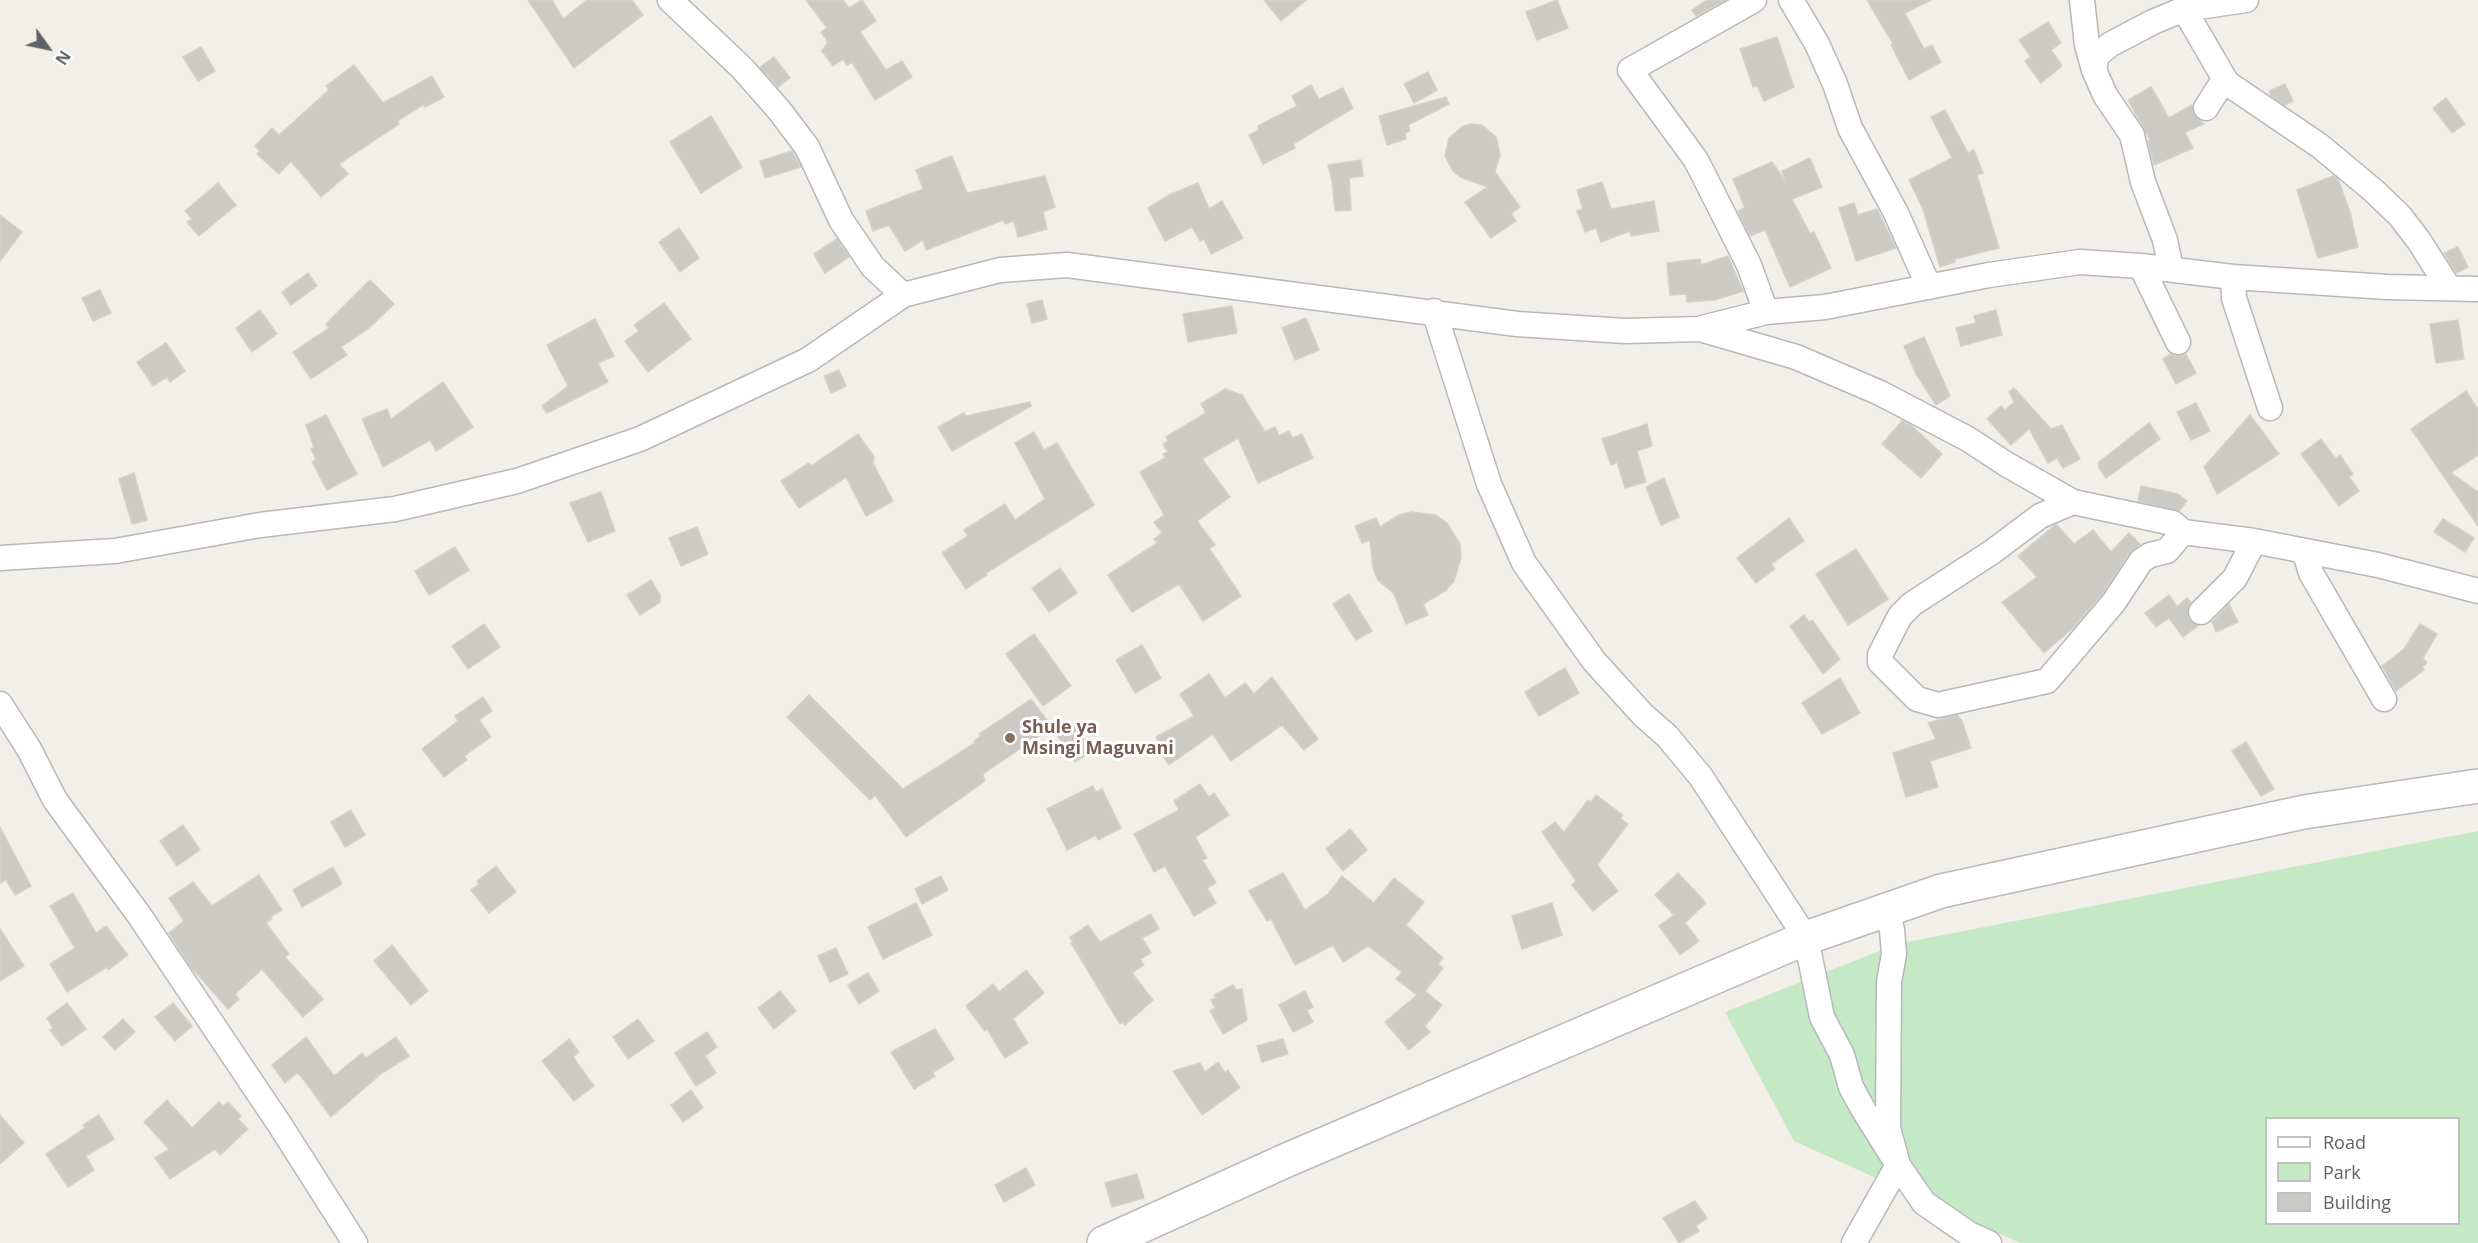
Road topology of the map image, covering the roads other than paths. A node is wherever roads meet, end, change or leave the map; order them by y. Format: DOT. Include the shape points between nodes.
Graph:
graph roads {
  1 [pos="670,0"];
  2 [pos="1754,0"];
  3 [pos="1791,0"];
  4 [pos="2082,0"];
  5 [pos="2240,0"];
  6 [pos="2246,0"];
  7 [pos="2184,9"];
  8 [pos="2094,70"];
  9 [pos="2227,83"];
  10 [pos="2206,108"];
  11 [pos="2140,266"];
  12 [pos="2171,269"];
  13 [pos="2233,277"];
  14 [pos="1929,287"];
  15 [pos="2449,288"];
  16 [pos="2478,289"];
  17 [pos="903,295"];
  18 [pos="1434,311"];
  19 [pos="1766,312"];
  20 [pos="1700,329"];
  21 [pos="2178,342"];
  22 [pos="2270,408"];
  23 [pos="2073,502"];
  24 [pos="2183,532"];
  25 [pos="2254,541"];
  26 [pos="2305,553"];
  27 [pos="0,558"];
  28 [pos="2478,591"];
  29 [pos="2201,612"];
  30 [pos="2384,699"];
  31 [pos="0,704"];
  32 [pos="2478,786"];
  33 [pos="1887,910"];
  34 [pos="1806,938"];
  35 [pos="1898,1165"];
  36 [pos="355,1243"];
  37 [pos="1104,1243"];
  38 [pos="1854,1243"];
  39 [pos="1989,1243"];
  1 -- 17 [label="street" via="742,68 779,110 807,147 841,220 873,267"];
  2 -- 19 [label="street" via="1630,70 1695,160 1749,265"];
  3 -- 14 [label="street" via="1817,44 1850,128 1896,213"];
  4 -- 8 [label="street"];
  5 -- 6 [label="street"];
  5 -- 7 [label="street"];
  7 -- 8 [label="street" via="2110,44 2097,56"];
  7 -- 9 [label="street"];
  8 -- 12 [label="street" via="2105,95 2132,135"];
  9 -- 10 [label="street" via="2220,86"];
  9 -- 15 [label="street" via="2320,146 2374,191 2400,216"];
  11 -- 12 [label="street"];
  11 -- 14 [label="street" via="2080,262"];
  11 -- 21 [label="street"];
  12 -- 13 [label="street"];
  13 -- 15 [label="street"];
  13 -- 22 [label="street" via="2234,298"];
  14 -- 19 [label="street" via="1825,307"];
  15 -- 16 [label="street"];
  17 -- 18 [label="street" via="1000,270 1067,265"];
  17 -- 27 [label="street" via="808,360 640,439 517,481 395,509 260,525 115,551"];
  18 -- 20 [label="street" via="1575,329"];
  18 -- 34 [label="street" via="1489,484 1524,563 1594,661 1701,777"];
  19 -- 20 [label="street"];
  20 -- 23 [label="street" via="1796,357 1880,393 1968,439"];
  23 -- 24 [label="street" via="2173,523"];
  23 -- 24 [label="street" via="2040,516 1900,616 1880,662 1917,699 1938,705 2047,681 2114,602 2141,561 2167,551"];
  24 -- 25 [label="street"];
  25 -- 26 [label="street"];
  25 -- 29 [label="street" via="2235,578"];
  26 -- 28 [label="street" via="2378,565"];
  26 -- 30 [label="street" via="2311,573"];
  31 -- 36 [label="street" via="55,800 139,915"];
  32 -- 33 [label="street" via="2304,812 1941,891"];
  33 -- 34 [label="street"];
  33 -- 35 [label="street" via="1894,954 1889,982 1888,1128"];
  34 -- 35 [label="street" via="1822,1017 1842,1055 1858,1100"];
  34 -- 37 [label="street" via="1287,1160"];
  35 -- 38 [label="street"];
  35 -- 39 [label="street" via="1924,1203"];
}
